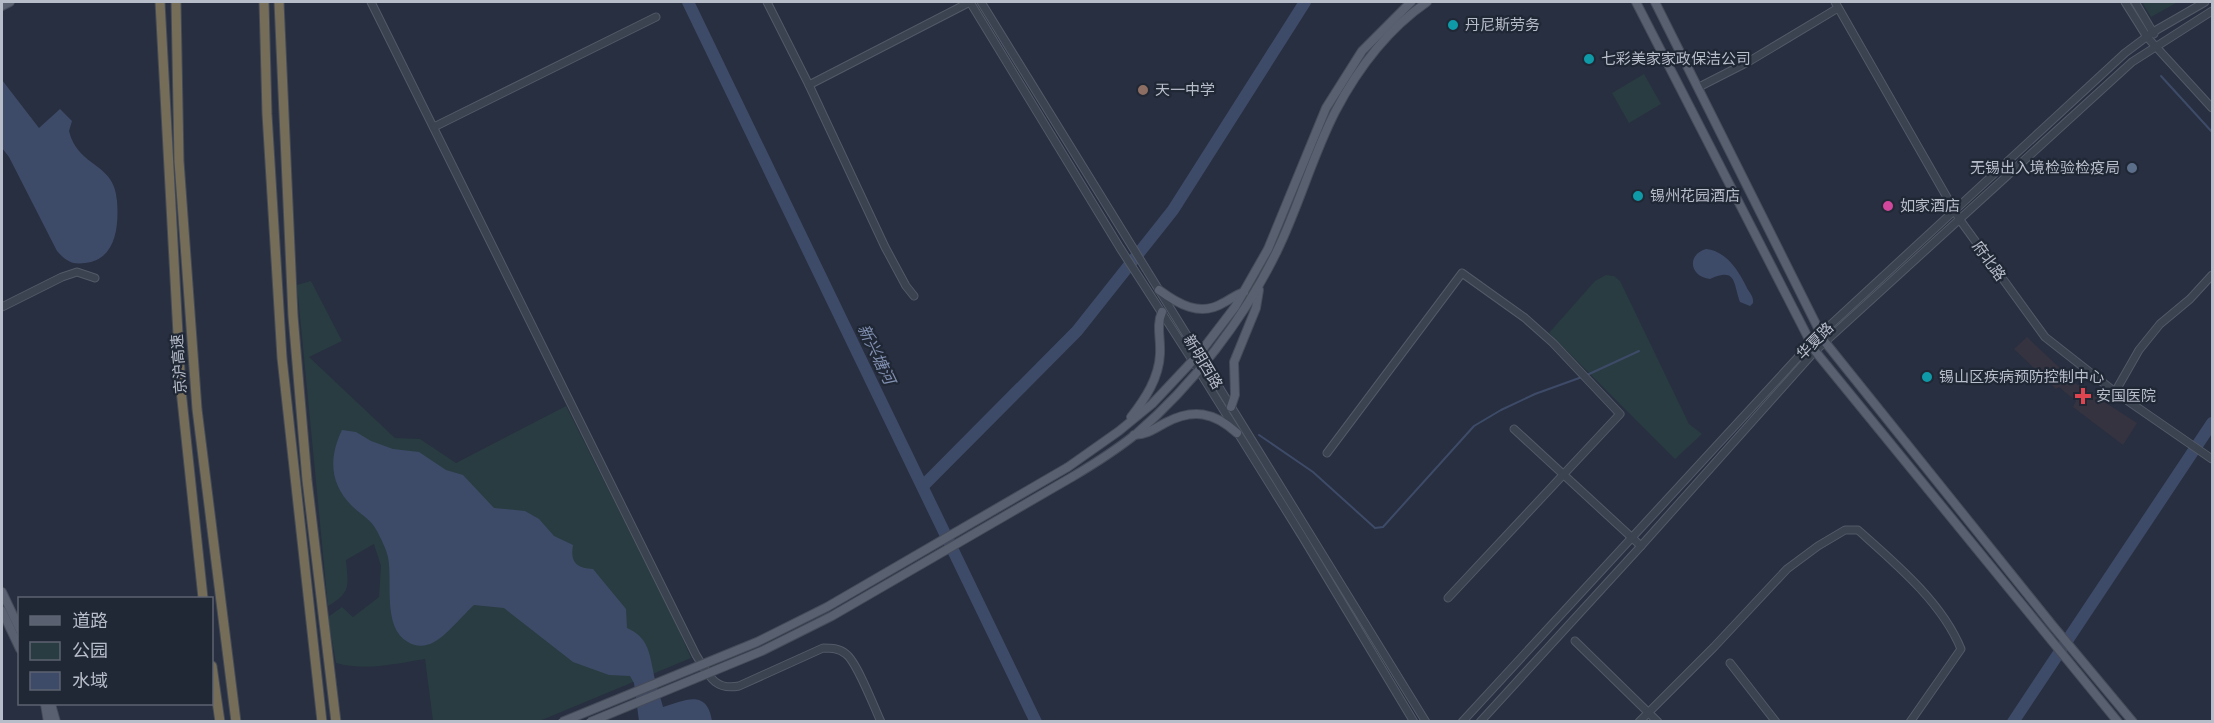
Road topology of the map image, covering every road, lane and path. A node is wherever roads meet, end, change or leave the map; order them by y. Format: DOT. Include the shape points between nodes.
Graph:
graph roads {
  1 [pos="10,2"];
  2 [pos="160,2"];
  3 [pos="176,2"];
  4 [pos="264,2"];
  5 [pos="279,2"];
  6 [pos="371,2"];
  7 [pos="767,2"];
  8 [pos="970,2"];
  9 [pos="981,2"];
  10 [pos="1411,2"];
  11 [pos="1427,2"];
  12 [pos="1636,2"];
  13 [pos="1655,2"];
  14 [pos="2126,2"];
  15 [pos="2135,2"];
  16 [pos="2205,2"];
  17 [pos="1836,5"];
  18 [pos="2,6"];
  19 [pos="2212,11"];
  20 [pos="656,17"];
  21 [pos="2153,32"];
  22 [pos="2147,37"];
  23 [pos="2156,46"];
  24 [pos="809,85"];
  25 [pos="1699,87"];
  26 [pos="2212,108"];
  27 [pos="434,127"];
  28 [pos="1953,210"];
  29 [pos="1960,220"];
  30 [pos="2212,275"];
  31 [pos="95,278"];
  32 [pos="1260,285"];
  33 [pos="1159,290"];
  34 [pos="1244,292"];
  35 [pos="914,296"];
  36 [pos="2,307"];
  37 [pos="1161,312"];
  38 [pos="1823,338"];
  39 [pos="1813,348"];
  40 [pos="1196,357"];
  41 [pos="1201,366"];
  42 [pos="2115,392"];
  43 [pos="1231,407"];
  44 [pos="1514,429"];
  45 [pos="1119,431"];
  46 [pos="1238,433"];
  47 [pos="1134,435"];
  48 [pos="1327,453"];
  49 [pos="2212,459"];
  50 [pos="1563,474"];
  51 [pos="1633,538"];
  52 [pos="1641,546"];
  53 [pos="2,592"];
  54 [pos="203,597"];
  55 [pos="1448,598"];
  56 [pos="2,611"];
  57 [pos="18,626"];
  58 [pos="1575,641"];
  59 [pos="18,646"];
  60 [pos="1730,663"];
  61 [pos="213,673"];
  62 [pos="45,705"];
  63 [pos="51,705"];
  64 [pos="1647,712"];
  65 [pos="48,722"];
  66 [pos="56,722"];
  67 [pos="220,722"];
  68 [pos="236,722"];
  69 [pos="322,722"];
  70 [pos="336,722"];
  71 [pos="562,722"];
  72 [pos="590,722"];
  73 [pos="881,722"];
  74 [pos="1414,722"];
  75 [pos="1426,722"];
  76 [pos="1462,722"];
  77 [pos="1480,722"];
  78 [pos="1640,722"];
  79 [pos="1658,722"];
  80 [pos="1776,722"];
  81 [pos="1910,722"];
  82 [pos="2118,722"];
  83 [pos="2133,722"];
  1 -- 18 [label="main road"];
  2 -- 54 [label="highway, 京沪高速" via="181,390"];
  3 -- 68 [label="highway, 京沪高速" via="179,161 197,408"];
  4 -- 69 [label="highway" via="282,358"];
  5 -- 70 [label="highway" via="294,328 307,480"];
  6 -- 27 [label="street"];
  7 -- 24 [label="street"];
  8 -- 24 [label="street"];
  8 -- 37 [label="street, 新明西路"];
  9 -- 33 [label="street, 新明西路"];
  10 -- 34 [label="main road" via="1362,51 1326,108 1268,249"];
  11 -- 32 [label="main road" via="1412,12 1369,57 1335,113"];
  12 -- 39 [label="main road"];
  13 -- 25 [label="main road"];
  14 -- 22 [label="street"];
  15 -- 21 [label="street"];
  16 -- 21 [label="street, 华夏路"];
  17 -- 25 [label="street" via="1748,62"];
  17 -- 28 [label="street, 府北路"];
  19 -- 23 [label="street, 华夏路"];
  20 -- 27 [label="street"];
  21 -- 22 [label="street, 华夏路"];
  21 -- 23 [label="street"];
  22 -- 23 [label="street"];
  22 -- 28 [label="street, 华夏路"];
  23 -- 26 [label="street"];
  23 -- 29 [label="street, 华夏路" via="2132,62"];
  24 -- 35 [label="street" via="885,247"];
  25 -- 38 [label="main road"];
  27 -- 73 [label="street" via="709,676 727,688 739,686 823,648 836,649 847,654 855,666"];
  28 -- 29 [label="street, 府北路"];
  28 -- 38 [label="street, 华夏路"];
  29 -- 38 [label="street, 华夏路"];
  29 -- 42 [label="street, 府北路" via="2045,337"];
  30 -- 42 [label="street" via="2160,324 2139,350"];
  31 -- 36 [label="street" via="77,272"];
  32 -- 41 [label="main road" via="1243,314"];
  32 -- 43 [label="main road" via="1256,309 1234,362 1235,395"];
  33 -- 34 [label="main road" via="1198,309 1215,306"];
  33 -- 40 [label="street, 新明西路"];
  34 -- 40 [label="main road"];
  37 -- 40 [label="street, 新明西路"];
  37 -- 45 [label="main road" via="1156,375 1150,390"];
  38 -- 39 [label="street, 华夏路"];
  38 -- 83 [label="main road"];
  39 -- 51 [label="street, 华夏路"];
  39 -- 52 [label="street, 华夏路"];
  39 -- 82 [label="main road"];
  40 -- 41 [label="street, 新明西路"];
  40 -- 45 [label="main road" via="1152,404"];
  41 -- 43 [label="street, 新明西路"];
  41 -- 46 [label="street, 新明西路"];
  41 -- 47 [label="main road"];
  42 -- 49 [label="street, 府北路"];
  43 -- 75 [label="street, 新明西路"];
  44 -- 50 [label="street"];
  45 -- 71 [label="main road, bridge" via="1068,467 827,607 757,642"];
  46 -- 47 [label="main road" via="1226,423 1203,414 1181,416 1143,435"];
  46 -- 74 [label="street, 新明西路"];
  47 -- 72 [label="main road, bridge" via="1072,477 832,616 762,651"];
  48 -- 50 [label="street" via="1462,273 1525,318 1620,414"];
  50 -- 51 [label="street"];
  50 -- 55 [label="street"];
  51 -- 52 [label="street"];
  51 -- 76 [label="street, 华夏路"];
  52 -- 77 [label="street, 华夏路"];
  53 -- 57 [label="main road"];
  56 -- 59 [label="main road"];
  58 -- 64 [label="street"];
  60 -- 80 [label="street"];
  61 -- 67 [label="highway"];
  62 -- 65 [label="main road"];
  63 -- 66 [label="main road"];
  64 -- 78 [label="street"];
  64 -- 79 [label="street"];
  64 -- 81 [label="street" via="1787,569 1845,530 1858,530 1909,576 1961,649"];
}
